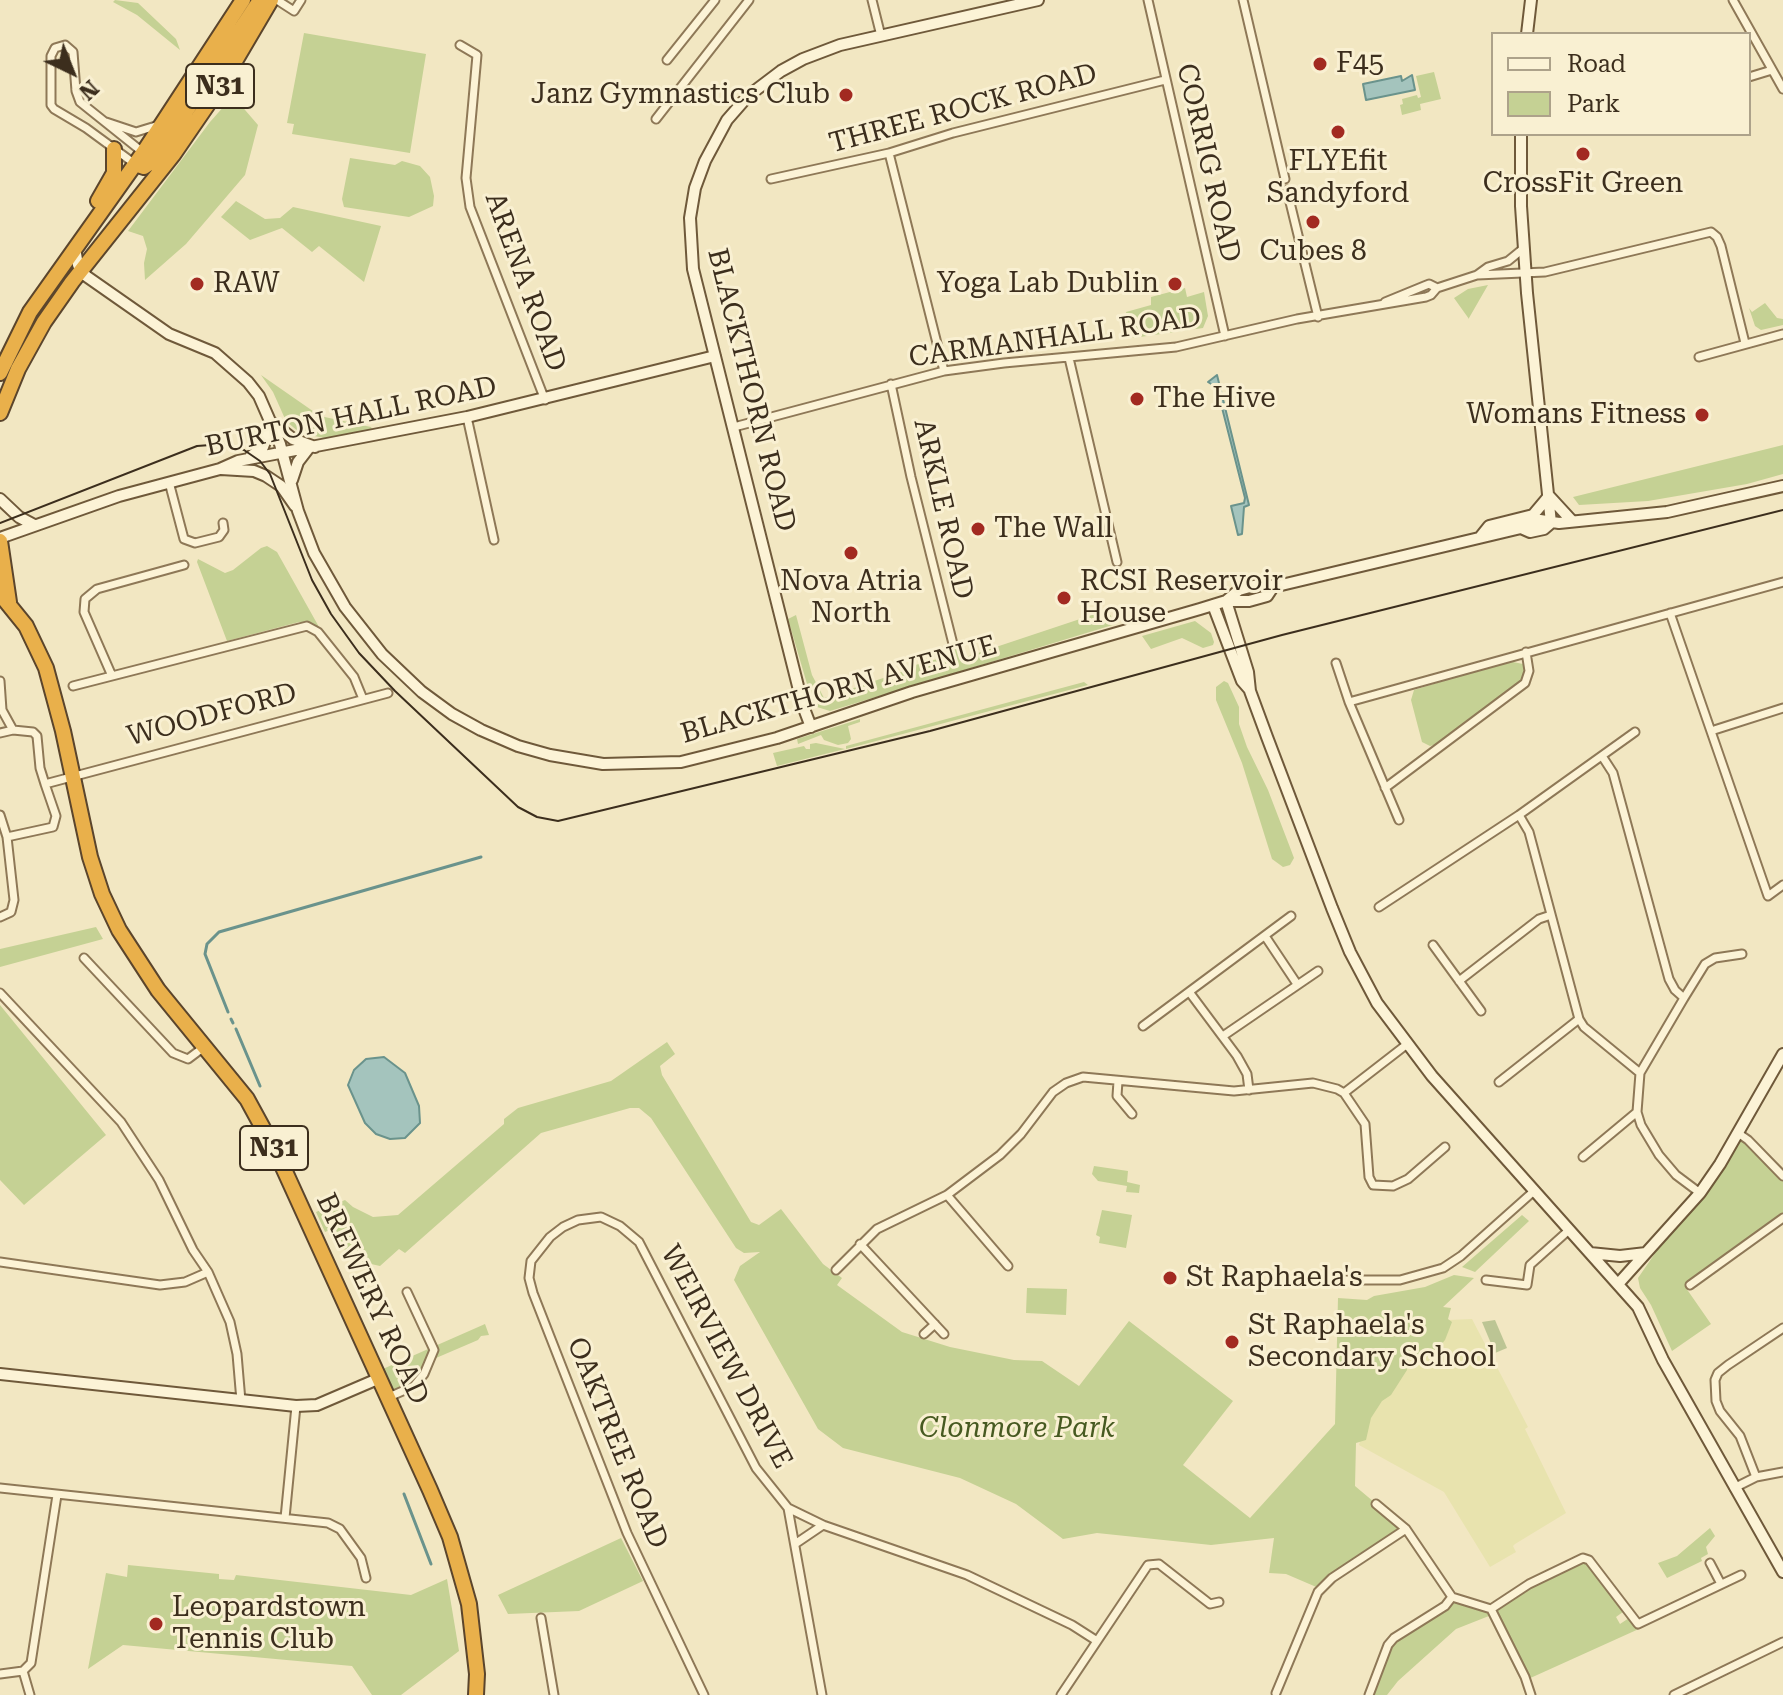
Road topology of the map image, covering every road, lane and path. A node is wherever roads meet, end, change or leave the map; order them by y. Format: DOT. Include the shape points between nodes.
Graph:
graph roads {
  1 [pos="243,0"];
  2 [pos="260,0"];
  3 [pos="274,0"];
  4 [pos="301,0"];
  5 [pos="715,0"];
  6 [pos="749,0"];
  7 [pos="872,0"];
  8 [pos="1038,0"];
  9 [pos="1148,0"];
  10 [pos="1243,0"];
  11 [pos="1531,0"];
  12 [pos="1733,0"];
  13 [pos="1527,32"];
  14 [pos="1751,32"];
  15 [pos="1751,32"];
  16 [pos="881,36"];
  17 [pos="460,45"];
  18 [pos="667,60"];
  19 [pos="1772,70"];
  20 [pos="1751,76"];
  21 [pos="1165,80"];
  22 [pos="1783,89"];
  23 [pos="80,102"];
  24 [pos="68,118"];
  25 [pos="101,119"];
  26 [pos="656,119"];
  27 [pos="164,122"];
  28 [pos="1521,136"];
  29 [pos="114,149"];
  30 [pos="889,153"];
  31 [pos="149,162"];
  32 [pos="771,179"];
  33 [pos="1285,179"];
  34 [pos="1287,190"];
  35 [pos="75,248"];
  36 [pos="1524,248"];
  37 [pos="81,272"];
  38 [pos="1526,273"];
  39 [pos="1477,275"];
  40 [pos="1318,317"];
  41 [pos="1783,334"];
  42 [pos="1225,336"];
  43 [pos="1745,343"];
  44 [pos="715,356"];
  45 [pos="1699,357"];
  46 [pos="1069,358"];
  47 [pos="944,371"];
  48 [pos="0,373"];
  49 [pos="891,384"];
  50 [pos="545,400"];
  51 [pos="0,413"];
  52 [pos="467,417"];
  53 [pos="271,421"];
  54 [pos="734,427"];
  55 [pos="313,448"];
  56 [pos="283,454"];
  57 [pos="245,459"];
  58 [pos="220,469"];
  59 [pos="169,482"];
  60 [pos="291,482"];
  61 [pos="1783,486"];
  62 [pos="1549,496"];
  63 [pos="0,499"];
  64 [pos="298,511"];
  65 [pos="1572,521"];
  66 [pos="223,523"];
  67 [pos="1551,523"];
  68 [pos="34,525"];
  69 [pos="1481,536"];
  70 [pos="0,540"];
  71 [pos="494,540"];
  72 [pos="1117,562"];
  73 [pos="184,565"];
  74 [pos="1783,582"];
  75 [pos="5,598"];
  76 [pos="1226,601"];
  77 [pos="1213,605"];
  78 [pos="1670,613"];
  79 [pos="953,644"];
  80 [pos="1526,652"];
  81 [pos="1336,663"];
  82 [pos="112,676"];
  83 [pos="0,681"];
  84 [pos="73,686"];
  85 [pos="1250,691"];
  86 [pos="388,693"];
  87 [pos="363,699"];
  88 [pos="1349,702"];
  89 [pos="1783,708"];
  90 [pos="811,727"];
  91 [pos="13,730"];
  92 [pos="1711,731"];
  93 [pos="1635,732"];
  94 [pos="0,733"];
  95 [pos="1602,756"];
  96 [pos="72,775"];
  97 [pos="45,784"];
  98 [pos="1385,788"];
  99 [pos="0,815"];
  100 [pos="1519,815"];
  101 [pos="1399,820"];
  102 [pos="7,837"];
  103 [pos="1783,885"];
  104 [pos="1379,907"];
  105 [pos="1551,915"];
  106 [pos="1291,916"];
  107 [pos="0,917"];
  108 [pos="1265,936"];
  109 [pos="1433,945"];
  110 [pos="1742,954"];
  111 [pos="84,958"];
  112 [pos="1318,971"];
  113 [pos="1459,981"];
  114 [pos="1297,984"];
  115 [pos="0,993"];
  116 [pos="1190,993"];
  117 [pos="1684,998"];
  118 [pos="1481,1011"];
  119 [pos="1579,1019"];
  120 [pos="1143,1026"];
  121 [pos="1223,1036"];
  122 [pos="205,1045"];
  123 [pos="1406,1045"];
  124 [pos="1783,1054"];
  125 [pos="1640,1073"];
  126 [pos="1118,1081"];
  127 [pos="1499,1082"];
  128 [pos="1249,1090"];
  129 [pos="1344,1093"];
  130 [pos="1637,1112"];
  131 [pos="1132,1114"];
  132 [pos="1738,1133"];
  133 [pos="1445,1147"];
  134 [pos="1583,1157"];
  135 [pos="1783,1176"];
  136 [pos="1534,1191"];
  137 [pos="1700,1193"];
  138 [pos="947,1195"];
  139 [pos="1783,1218"];
  140 [pos="578,1220"];
  141 [pos="1569,1230"];
  142 [pos="860,1244"];
  143 [pos="1590,1253"];
  144 [pos="1646,1253"];
  145 [pos="0,1262"];
  146 [pos="1008,1266"];
  147 [pos="836,1270"];
  148 [pos="208,1272"];
  149 [pos="1343,1280"];
  150 [pos="1486,1280"];
  151 [pos="1619,1283"];
  152 [pos="1690,1285"];
  153 [pos="407,1292"];
  154 [pos="935,1324"];
  155 [pos="1783,1328"];
  156 [pos="924,1334"];
  157 [pos="944,1334"];
  158 [pos="0,1374"];
  159 [pos="380,1378"];
  160 [pos="389,1397"];
  161 [pos="241,1401"];
  162 [pos="296,1406"];
  163 [pos="1783,1472"];
  164 [pos="1756,1477"];
  165 [pos="0,1488"];
  166 [pos="1734,1488"];
  167 [pos="57,1495"];
  168 [pos="1376,1504"];
  169 [pos="788,1508"];
  170 [pos="285,1518"];
  171 [pos="823,1525"];
  172 [pos="1406,1529"];
  173 [pos="795,1544"];
  174 [pos="1710,1563"];
  175 [pos="1783,1572"];
  176 [pos="1741,1575"];
  177 [pos="366,1578"];
  178 [pos="1721,1584"];
  179 [pos="1452,1597"];
  180 [pos="1219,1602"];
  181 [pos="1491,1609"];
  182 [pos="541,1618"];
  183 [pos="1097,1641"];
  184 [pos="1783,1642"];
  185 [pos="23,1671"];
  186 [pos="0,1674"];
  187 [pos="1276,1693"];
  188 [pos="30,1695"];
  189 [pos="476,1695"];
  190 [pos="554,1695"];
  191 [pos="704,1695"];
  192 [pos="822,1695"];
  193 [pos="1061,1695"];
  194 [pos="1369,1695"];
  195 [pos="1531,1695"];
  196 [pos="1674,1695"];
  1 -- 27 [label="highway, N31"];
  2 -- 31 [label="highway"];
  3 -- 4 [label="street" via="294,11"];
  3 -- 31 [label="highway, N31" via="226,76"];
  5 -- 18 [label="street"];
  6 -- 26 [label="street"];
  7 -- 16 [label="street"];
  8 -- 16 [label="street, BLACKTHORN ROAD"];
  9 -- 21 [label="street, CORRIG ROAD"];
  10 -- 33 [label="street"];
  11 -- 13 [label="street"];
  12 -- 14 [label="street"];
  15 -- 19 [label="street"];
  16 -- 44 [label="street, BLACKTHORN ROAD" via="820,51 781,71 748,96 717,138 695,188 690,238"];
  17 -- 50 [label="street, ARENA ROAD" via="477,55 466,178 470,207"];
  19 -- 20 [label="street"];
  19 -- 22 [label="street"];
  21 -- 30 [label="street, THREE ROCK ROAD"];
  21 -- 42 [label="street, CORRIG ROAD"];
  23 -- 24 [label="street"];
  23 -- 24 [label="street" via="73,52 58,46 51,56 51,105"];
  23 -- 25 [label="street"];
  24 -- 29 [label="street"];
  25 -- 27 [label="street" via="136,132"];
  25 -- 31 [label="street"];
  27 -- 31 [label="highway, N31"];
  28 -- 36 [label="street"];
  29 -- 31 [label="street"];
  29 -- 35 [label="highway" via="114,173"];
  30 -- 32 [label="street, THREE ROCK ROAD"];
  30 -- 47 [label="street"];
  31 -- 35 [label="highway, N31"];
  31 -- 37 [label="highway, N31"];
  34 -- 40 [label="street"];
  35 -- 37 [label="street"];
  35 -- 48 [label="highway, N31" via="30,312"];
  36 -- 38 [label="street"];
  36 -- 39 [label="street, CARMANHALL ROAD"];
  37 -- 51 [label="highway, N31" via="31,343"];
  37 -- 53 [label="street, BLACKTHORN AVENUE" via="169,334 221,357 248,382"];
  38 -- 39 [label="street, CARMANHALL ROAD"];
  38 -- 43 [label="street, CARMANHALL ROAD" via="1711,232 1721,246"];
  38 -- 62 [label="street"];
  39 -- 40 [label="street, CARMANHALL ROAD" via="1437,288 1431,295"];
  40 -- 42 [label="street, CARMANHALL ROAD"];
  41 -- 43 [label="street"];
  42 -- 46 [label="street, CARMANHALL ROAD" via="1176,347"];
  43 -- 45 [label="street"];
  44 -- 50 [label="street, BURTON HALL ROAD"];
  44 -- 54 [label="street, BLACKTHORN ROAD"];
  46 -- 47 [label="street, CARMANHALL ROAD"];
  46 -- 72 [label="street"];
  47 -- 49 [label="street, CARMANHALL ROAD"];
  49 -- 54 [label="street, CARMANHALL ROAD"];
  49 -- 79 [label="street, ARKLE ROAD"];
  50 -- 52 [label="street, BURTON HALL ROAD"];
  52 -- 55 [label="street, BURTON HALL ROAD"];
  52 -- 71 [label="street"];
  53 -- 55 [label="street"];
  53 -- 56 [label="street, BLACKTHORN AVENUE"];
  53 -- 57 [label="street" via="263,447"];
  54 -- 90 [label="street, BLACKTHORN ROAD"];
  55 -- 56 [label="street, BURTON HALL ROAD"];
  55 -- 60 [label="street" via="298,462"];
  56 -- 57 [label="street, BURTON HALL ROAD"];
  56 -- 60 [label="street, BLACKTHORN AVENUE"];
  57 -- 58 [label="street, BURTON HALL ROAD"];
  58 -- 59 [label="street, BURTON HALL ROAD"];
  58 -- 64 [label="street, BLACKTHORN AVENUE" via="254,471 274,480"];
  59 -- 66 [label="street" via="184,539 195,543 219,537"];
  59 -- 68 [label="street, BURTON HALL ROAD"];
  60 -- 64 [label="street, BLACKTHORN AVENUE"];
  61 -- 65 [label="street" via="1667,512"];
  62 -- 65 [label="street"];
  62 -- 67 [label="street"];
  62 -- 69 [label="street" via="1533,515 1489,526"];
  63 -- 68 [label="street"];
  64 -- 90 [label="street, BLACKTHORN AVENUE" via="328,581 375,646 433,701 496,737 550,755 603,764 657,764 715,755"];
  65 -- 67 [label="street"];
  67 -- 69 [label="street" via="1540,520"];
  68 -- 70 [label="street, BURTON HALL ROAD"];
  69 -- 76 [label="street, BLACKTHORN AVENUE" via="1273,587 1267,596 1249,601"];
  70 -- 75 [label="highway, BREWERY ROAD / N31"];
  73 -- 82 [label="street" via="97,589 85,599 84,612"];
  74 -- 78 [label="street"];
  75 -- 96 [label="highway, BREWERY ROAD / N31" via="46,668"];
  76 -- 77 [label="street, BLACKTHORN AVENUE"];
  76 -- 85 [label="street"];
  77 -- 85 [label="street"];
  77 -- 90 [label="street, BLACKTHORN AVENUE" via="912,692"];
  78 -- 80 [label="street"];
  78 -- 92 [label="street"];
  80 -- 88 [label="street"];
  80 -- 98 [label="street" via="1525,683"];
  81 -- 88 [label="street"];
  82 -- 84 [label="street"];
  82 -- 87 [label="street" via="307,626 318,632 354,677"];
  83 -- 91 [label="street" via="2,710"];
  85 -- 123 [label="street" via="1350,952"];
  86 -- 87 [label="street, WOODFORD"];
  87 -- 96 [label="street, WOODFORD"];
  88 -- 98 [label="street"];
  89 -- 92 [label="street"];
  91 -- 94 [label="street"];
  91 -- 97 [label="street" via="37,736"];
  92 -- 103 [label="street" via="1768,896"];
  93 -- 95 [label="street"];
  95 -- 100 [label="street"];
  95 -- 117 [label="street" via="1613,773 1669,979"];
  96 -- 97 [label="street, WOODFORD"];
  96 -- 122 [label="highway, BREWERY ROAD / N31" via="90,857 119,930 158,990"];
  97 -- 102 [label="street" via="56,816 53,827"];
  98 -- 101 [label="street"];
  99 -- 102 [label="street"];
  100 -- 104 [label="street"];
  100 -- 105 [label="street" via="1529,832"];
  102 -- 107 [label="street" via="14,900 11,912"];
  105 -- 113 [label="street"];
  105 -- 119 [label="street"];
  106 -- 108 [label="street"];
  108 -- 114 [label="street"];
  108 -- 116 [label="street"];
  109 -- 113 [label="street"];
  110 -- 117 [label="street" via="1709,961"];
  111 -- 122 [label="street" via="173,1053 188,1059"];
  112 -- 114 [label="street"];
  113 -- 118 [label="street"];
  114 -- 121 [label="street"];
  115 -- 148 [label="street" via="121,1122"];
  116 -- 120 [label="street"];
  116 -- 121 [label="street"];
  117 -- 125 [label="street"];
  119 -- 125 [label="street"];
  119 -- 127 [label="street"];
  121 -- 128 [label="street" via="1247,1074"];
  122 -- 159 [label="highway, BREWERY ROAD / N31" via="247,1099 277,1154"];
  123 -- 129 [label="street"];
  123 -- 136 [label="street"];
  124 -- 132 [label="street"];
  125 -- 130 [label="street"];
  126 -- 128 [label="street"];
  126 -- 131 [label="street" via="1117,1096"];
  126 -- 138 [label="street" via="1083,1077 1053,1092 1000,1155"];
  128 -- 129 [label="street" via="1313,1083"];
  129 -- 133 [label="street" via="1365,1124 1373,1185 1393,1186 1408,1179"];
  130 -- 134 [label="street"];
  130 -- 137 [label="street" via="1659,1155"];
  132 -- 135 [label="street"];
  132 -- 137 [label="street"];
  136 -- 141 [label="street"];
  136 -- 149 [label="street" via="1443,1268 1400,1280"];
  137 -- 144 [label="street"];
  138 -- 142 [label="street" via="890,1220"];
  138 -- 146 [label="street"];
  139 -- 152 [label="street"];
  140 -- 169 [label="street, WEIRVIEW DRIVE" via="601,1217 639,1242 756,1468"];
  140 -- 191 [label="street, OAKTREE ROAD" via="550,1237 531,1261 529,1278 627,1533"];
  141 -- 143 [label="street"];
  141 -- 150 [label="street" via="1530,1265 1527,1285"];
  142 -- 147 [label="street"];
  142 -- 154 [label="street"];
  143 -- 144 [label="street"];
  143 -- 151 [label="street"];
  144 -- 151 [label="street"];
  145 -- 148 [label="street" via="160,1285"];
  148 -- 161 [label="street" via="235,1341"];
  151 -- 166 [label="street" via="1638,1307"];
  153 -- 160 [label="street" via="434,1350 414,1386"];
  154 -- 156 [label="street"];
  154 -- 157 [label="street"];
  155 -- 164 [label="street" via="1728,1365 1715,1380 1720,1411 1740,1436"];
  158 -- 161 [label="street"];
  159 -- 160 [label="highway, BREWERY ROAD / N31"];
  159 -- 162 [label="street" via="317,1405"];
  160 -- 189 [label="highway, BREWERY ROAD / N31" via="459,1565 469,1604"];
  161 -- 162 [label="street"];
  162 -- 170 [label="street"];
  163 -- 164 [label="street"];
  164 -- 166 [label="street"];
  165 -- 167 [label="street"];
  166 -- 175 [label="street"];
  167 -- 170 [label="street"];
  167 -- 185 [label="street" via="31,1663"];
  168 -- 172 [label="street"];
  169 -- 171 [label="street, WEIRVIEW DRIVE"];
  169 -- 173 [label="street"];
  170 -- 177 [label="street" via="340,1529 361,1558"];
  171 -- 173 [label="street"];
  171 -- 183 [label="street, WEIRVIEW DRIVE" via="967,1575"];
  172 -- 179 [label="street"];
  172 -- 187 [label="street" via="1318,1592"];
  173 -- 192 [label="street"];
  174 -- 178 [label="street"];
  176 -- 178 [label="street"];
  178 -- 181 [label="street" via="1638,1624 1583,1558"];
  179 -- 181 [label="street"];
  179 -- 194 [label="street" via="1388,1645"];
  180 -- 183 [label="street" via="1210,1604 1159,1564 1148,1565"];
  181 -- 195 [label="street"];
  182 -- 190 [label="street"];
  183 -- 193 [label="street"];
  184 -- 196 [label="street"];
  185 -- 186 [label="street"];
  185 -- 188 [label="street"];
}
